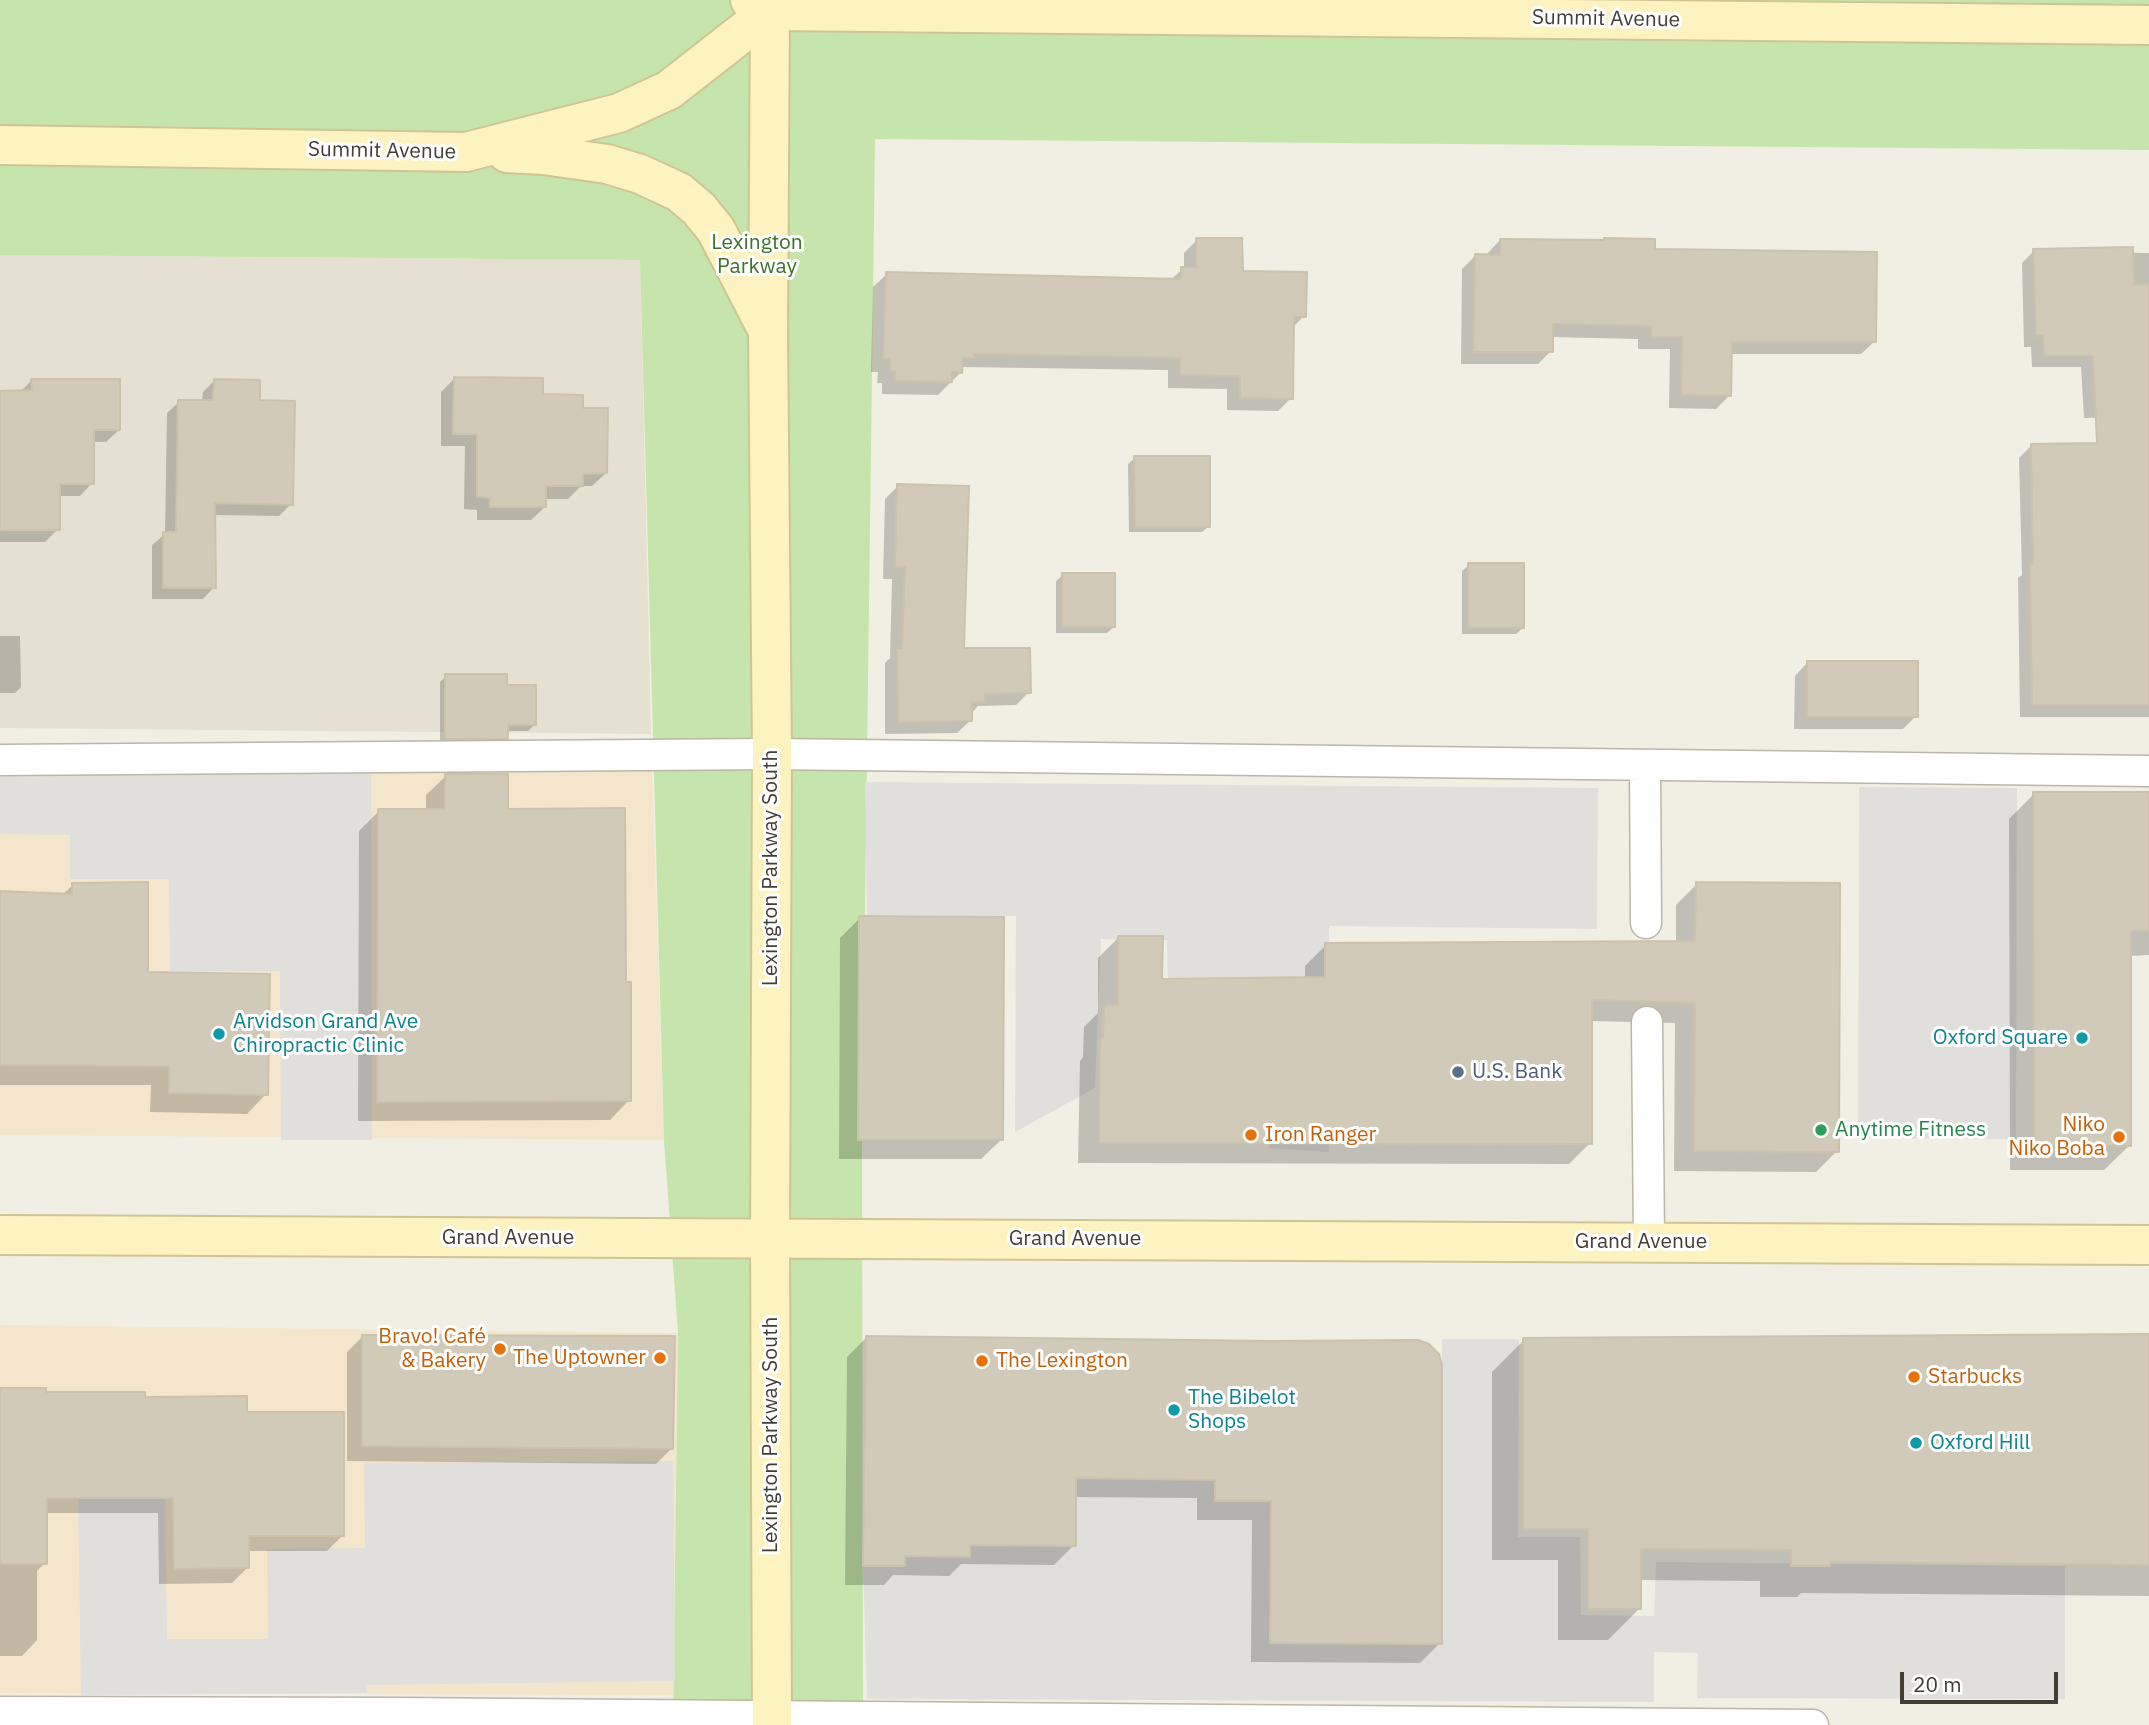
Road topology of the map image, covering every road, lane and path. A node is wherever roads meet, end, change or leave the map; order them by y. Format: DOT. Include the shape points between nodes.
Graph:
graph roads {
  1 [pos="765,3"];
  2 [pos="2149,25"];
  3 [pos="0,145"];
  4 [pos="466,152"];
  5 [pos="768,332"];
  6 [pos="772,754"];
  7 [pos="0,760"];
  8 [pos="1645,766"];
  9 [pos="2149,771"];
  10 [pos="1646,923"];
  11 [pos="1647,1022"];
  12 [pos="0,1235"];
  13 [pos="770,1238"];
  14 [pos="1649,1242"];
  15 [pos="2149,1245"];
  16 [pos="0,1712"];
  17 [pos="772,1721"];
  18 [pos="1813,1725"];
  1 -- 2 [label="main road, Summit Avenue"];
  1 -- 4 [label="main road, Summit Avenue" via="669,90 619,113"];
  1 -- 5 [label="main road, Lexington Parkway South"];
  3 -- 4 [label="main road, Summit Avenue"];
  4 -- 5 [label="main road" via="543,155 607,164 679,192 716,230"];
  5 -- 6 [label="main road, Lexington Parkway South"];
  6 -- 7 [label="lane"];
  6 -- 8 [label="lane"];
  6 -- 13 [label="main road, Lexington Parkway South"];
  8 -- 9 [label="lane"];
  8 -- 10 [label="lane"];
  11 -- 14 [label="lane"];
  12 -- 13 [label="main road, Grand Avenue"];
  13 -- 14 [label="main road, Grand Avenue"];
  13 -- 17 [label="main road, Lexington Parkway South"];
  14 -- 15 [label="main road, Grand Avenue"];
  16 -- 17 [label="lane"];
  17 -- 18 [label="lane"];
}
